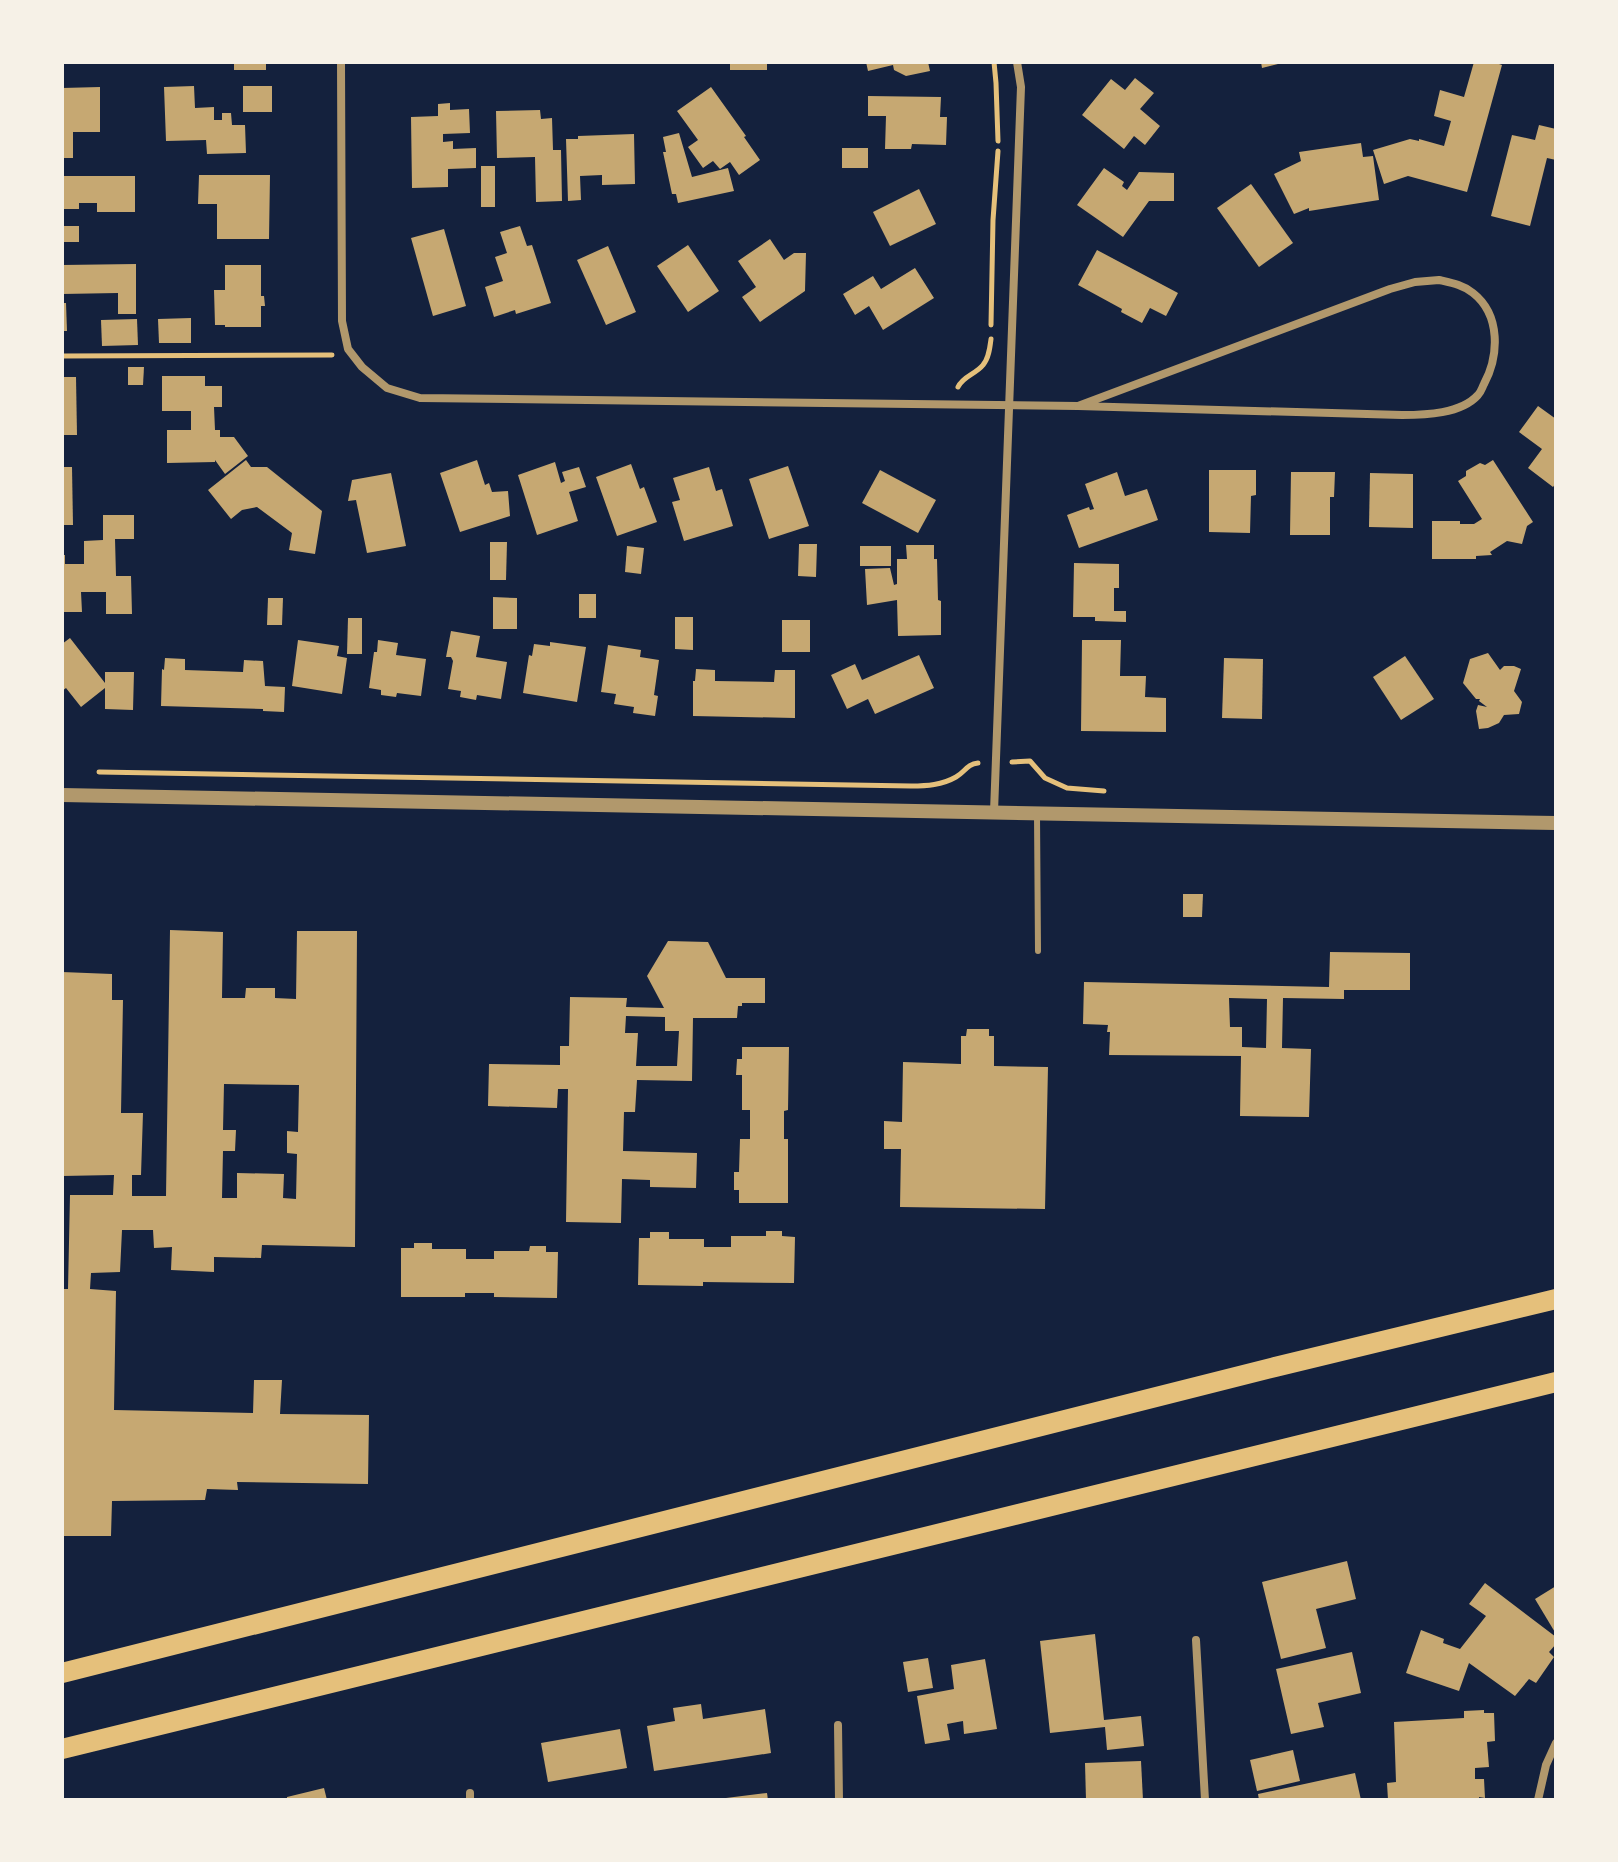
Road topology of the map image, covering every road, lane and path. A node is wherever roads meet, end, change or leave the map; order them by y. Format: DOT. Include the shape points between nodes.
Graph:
graph roads {
  1 [pos="341,62"];
  2 [pos="994,62"];
  3 [pos="1017,62"];
  4 [pos="62,356"];
  5 [pos="329,356"];
  6 [pos="952,405"];
  7 [pos="1009,405"];
  8 [pos="1078,406"];
  9 [pos="996,763"];
  10 [pos="94,772"];
  11 [pos="1119,791"];
  12 [pos="62,795"];
  13 [pos="994,812"];
  14 [pos="1037,813"];
  15 [pos="1556,823"];
  16 [pos="1038,951"];
  17 [pos="1556,1299"];
  18 [pos="1556,1382"];
  19 [pos="1196,1640"];
  20 [pos="62,1673"];
  21 [pos="838,1725"];
  22 [pos="1556,1743"];
  23 [pos="62,1749"];
  24 [pos="839,1800"];
  25 [pos="1205,1800"];
  26 [pos="1538,1800"];
  1 -- 6 [label="street" via="342,321 348,349 387,388 420,398"];
  2 -- 6 [label="path" via="998,141 991,339 983,366 960,382"];
  3 -- 7 [label="street" via="1021,87"];
  4 -- 5 [label="path"];
  6 -- 7 [label="street"];
  7 -- 8 [label="street"];
  7 -- 9 [label="street"];
  8 -- 8 [label="street" via="1431,415 1478,395 1490,373 1494,332 1489,313 1461,285 1415,282"];
  9 -- 10 [label="path" via="971,764 954,779 930,786"];
  9 -- 11 [label="path" via="1030,761 1045,778 1067,788"];
  9 -- 13 [label="street"];
  12 -- 13 [label="street"];
  13 -- 14 [label="street"];
  14 -- 15 [label="street"];
  14 -- 16 [label="lane"];
  17 -- 20 [label="main road"];
  18 -- 23 [label="main road"];
  19 -- 25 [label="street"];
  21 -- 24 [label="street"];
  22 -- 26 [label="street"];
}
